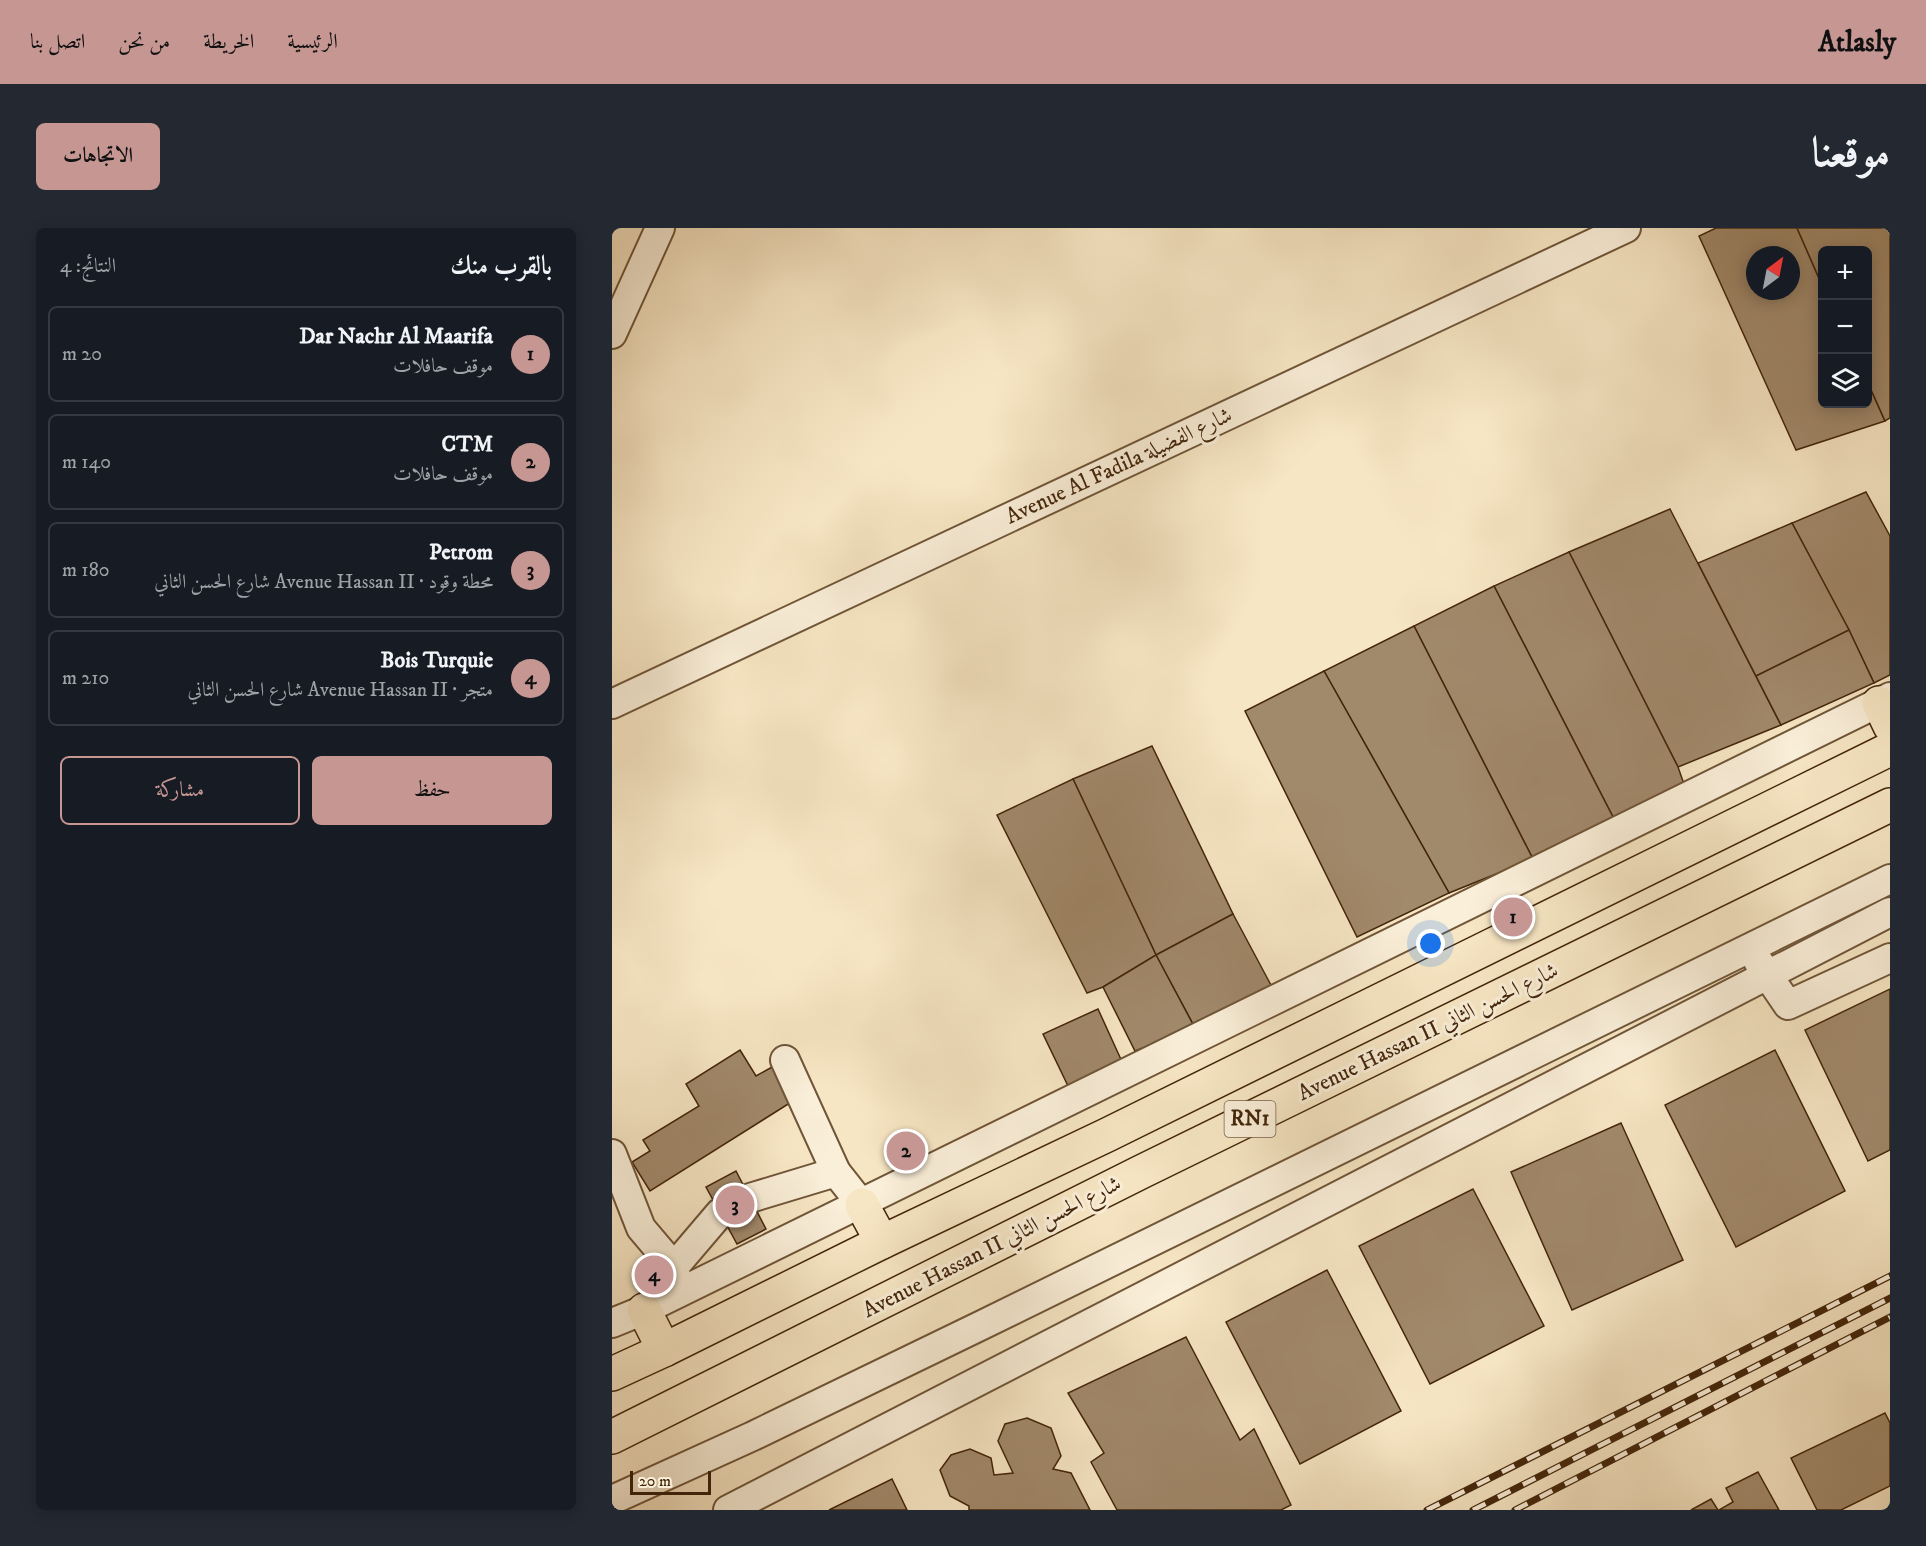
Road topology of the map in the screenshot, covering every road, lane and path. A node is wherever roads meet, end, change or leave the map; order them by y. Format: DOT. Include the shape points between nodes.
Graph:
graph roads {
  1 [pos="660,228"];
  2 [pos="1626,228"];
  3 [pos="612,334"];
  4 [pos="612,704"];
  5 [pos="1886,709"];
  6 [pos="1890,749"];
  7 [pos="1890,805"];
  8 [pos="1888,895"];
  9 [pos="1750,949"];
  10 [pos="1890,958"];
  11 [pos="1768,975"];
  12 [pos="785,1060"];
  13 [pos="612,1154"];
  14 [pos="837,1172"];
  15 [pos="750,1198"];
  16 [pos="862,1205"];
  17 [pos="720,1213"];
  18 [pos="882,1242"];
  19 [pos="677,1280"];
  20 [pos="644,1310"];
  21 [pos="612,1323"];
  22 [pos="664,1350"];
  23 [pos="612,1374"];
  24 [pos="612,1437"];
  25 [pos="612,1500"];
  26 [pos="728,1510"];
  1 -- 3 [label="street"];
  2 -- 4 [label="street, Avenue Al Fadila شارع الفضيلة"];
  5 -- 16 [label="street"];
  6 -- 18 [label="main road, RN1" via="1118,1130"];
  7 -- 24 [label="main road, Avenue Hassan II شارع الحسن الثاني / RN1"];
  8 -- 9 [label="street"];
  8 -- 11 [label="street"];
  9 -- 11 [label="street"];
  9 -- 25 [label="street" via="836,1396"];
  10 -- 11 [label="street" via="1788,1005"];
  11 -- 26 [label="street"];
  12 -- 14 [label="street"];
  13 -- 19 [label="street" via="641,1228"];
  14 -- 15 [label="street"];
  14 -- 16 [label="street"];
  16 -- 18 [label="main road"];
  16 -- 19 [label="street"];
  17 -- 19 [label="street"];
  18 -- 22 [label="main road, RN1"];
  19 -- 20 [label="street"];
  20 -- 21 [label="street"];
  20 -- 22 [label="main road"];
  22 -- 23 [label="main road, RN1"];
}
